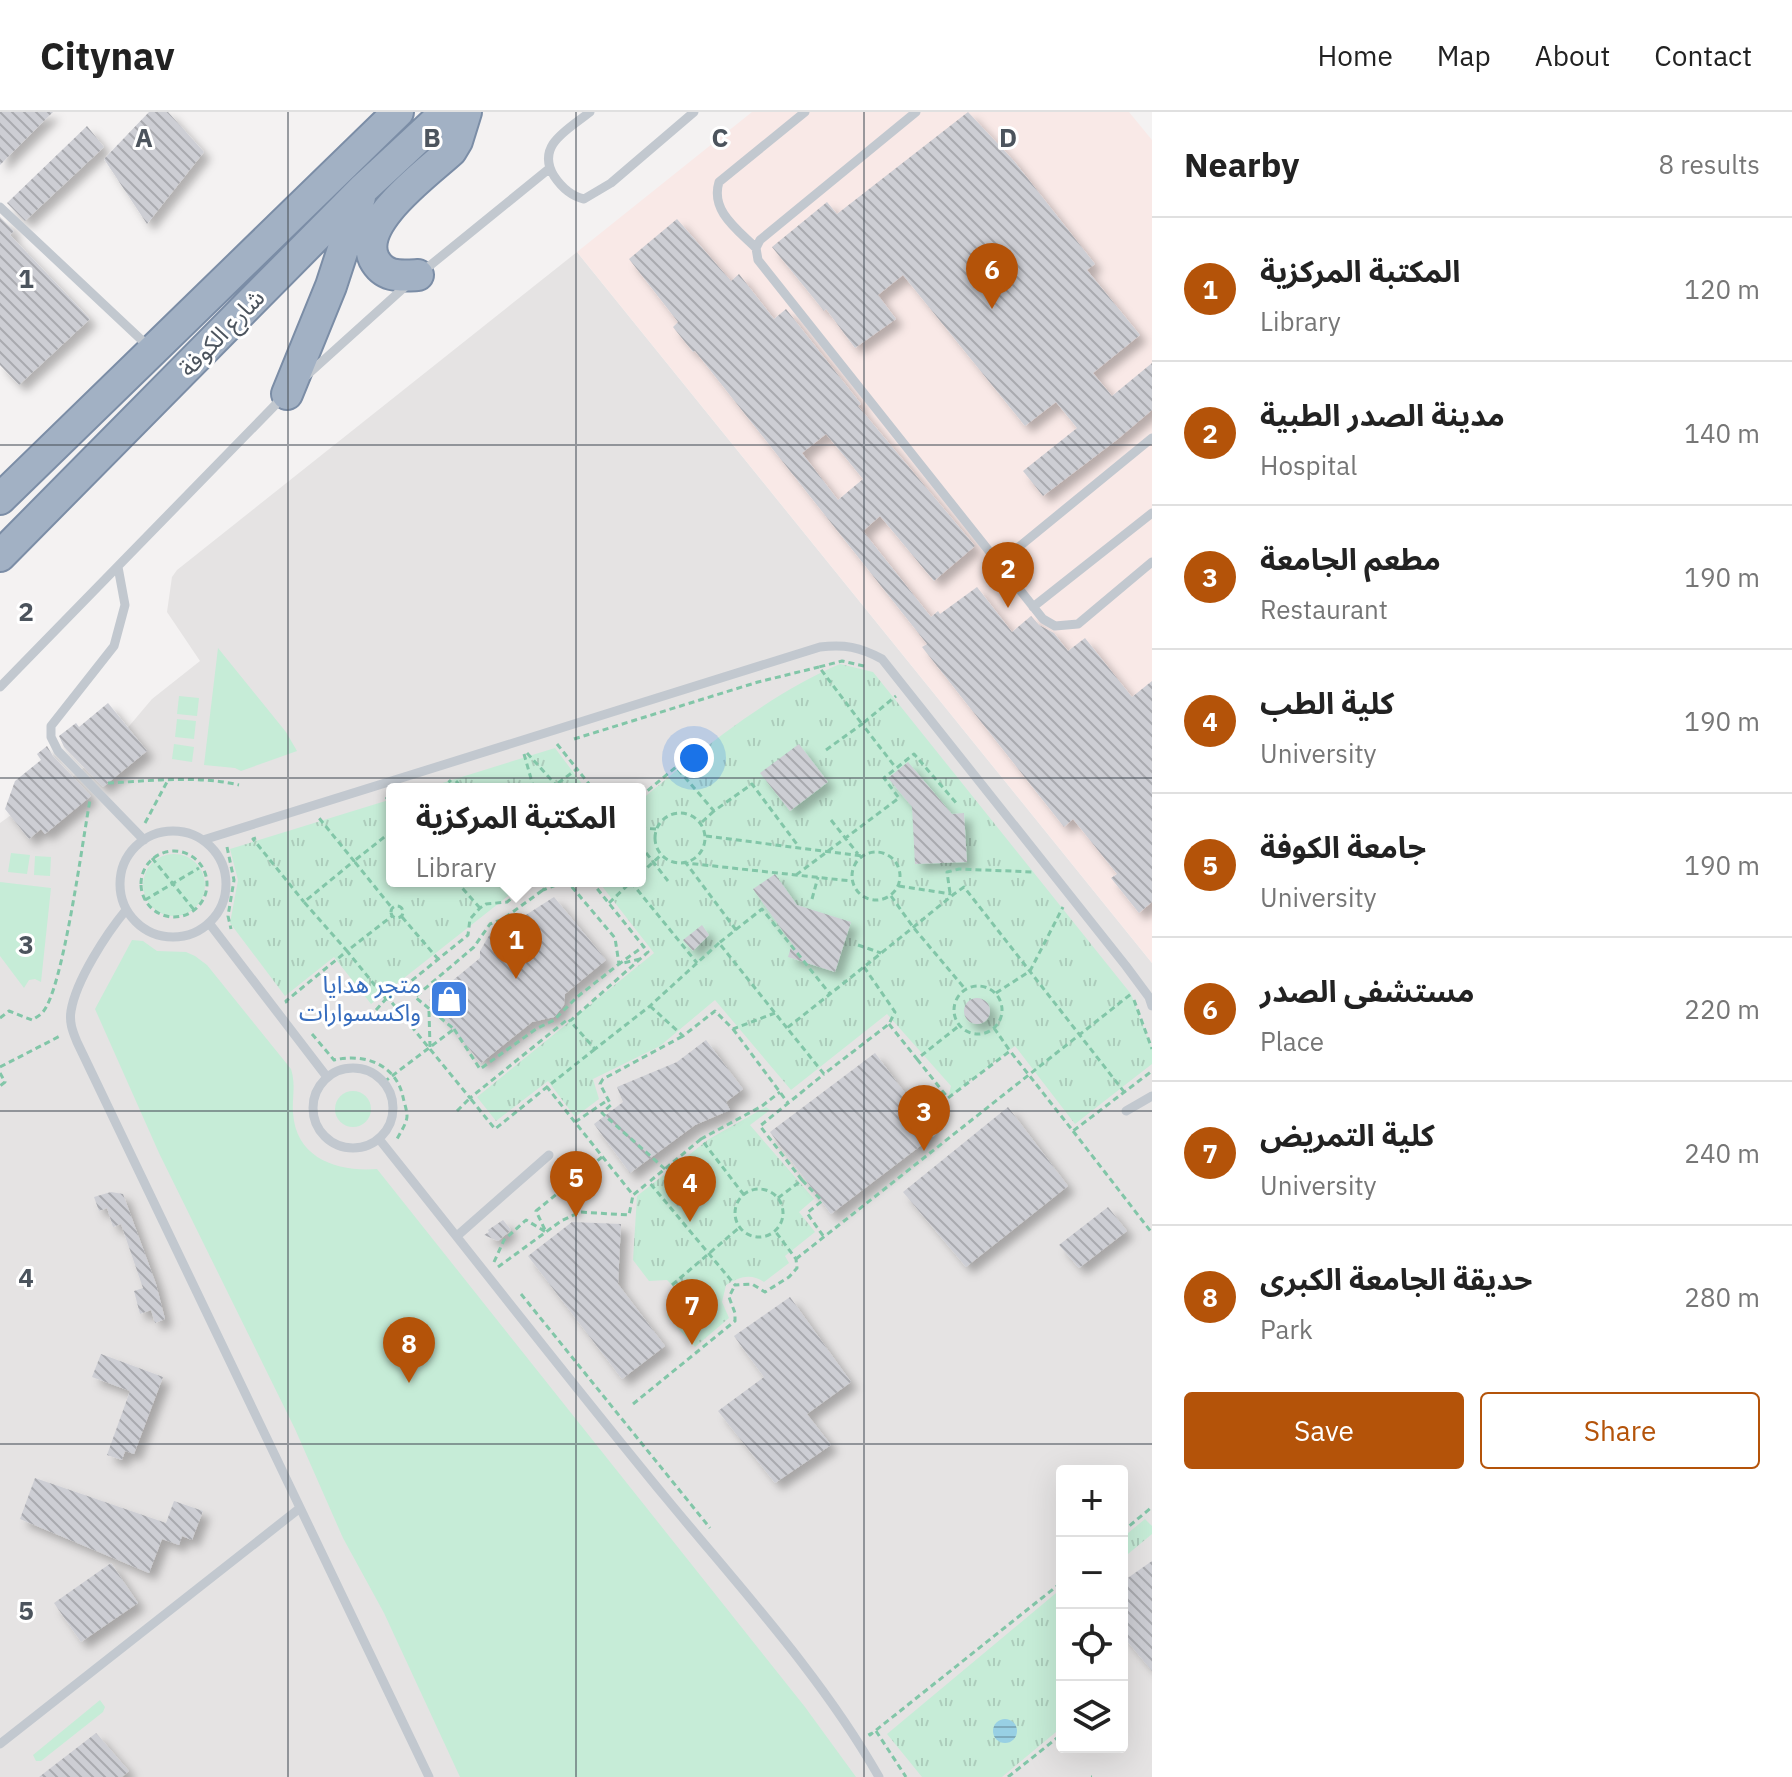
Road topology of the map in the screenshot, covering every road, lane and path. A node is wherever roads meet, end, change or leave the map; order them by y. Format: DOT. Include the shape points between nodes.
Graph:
graph roads {
  1 [pos="398,112"];
  2 [pos="446,112"];
  3 [pos="466,112"];
  4 [pos="590,112"];
  5 [pos="694,112"];
  6 [pos="805,112"];
  7 [pos="916,112"];
  8 [pos="550,168"];
  9 [pos="362,190"];
  10 [pos="0,207"];
  11 [pos="756,248"];
  12 [pos="418,275"];
  13 [pos="152,349"];
  14 [pos="287,394"];
  15 [pos="1152,438"];
  16 [pos="0,499"];
  17 [pos="1152,513"];
  18 [pos="0,556"];
  19 [pos="1152,562"];
  20 [pos="998,564"];
  21 [pos="118,567"];
  22 [pos="1033,607"];
  23 [pos="819,667"];
  24 [pos="874,668"];
  25 [pos="0,687"];
  26 [pos="888,687"];
  27 [pos="862,724"];
  28 [pos="571,740"];
  29 [pos="557,744"];
  30 [pos="826,750"];
  31 [pos="896,768"];
  32 [pos="577,769"];
  33 [pos="453,779"];
  34 [pos="168,780"];
  35 [pos="439,780"];
  36 [pos="448,783"];
  37 [pos="457,783"];
  38 [pos="532,783"];
  39 [pos="554,783"];
  40 [pos="559,783"];
  41 [pos="588,783"];
  42 [pos="92,784"];
  43 [pos="239,785"];
  44 [pos="646,792"];
  45 [pos="958,805"];
  46 [pos="714,811"];
  47 [pos="332,814"];
  48 [pos="831,820"];
  49 [pos="701,823"];
  50 [pos="646,829"];
  51 [pos="657,830"];
  52 [pos="266,835"];
  53 [pos="386,836"];
  54 [pos="706,836"];
  55 [pos="142,837"];
  56 [pos="845,838"];
  57 [pos="203,840"];
  58 [pos="240,843"];
  59 [pos="799,847"];
  60 [pos="829,850"];
  61 [pos="646,852"];
  62 [pos="661,855"];
  63 [pos="860,855"];
  64 [pos="152,858"];
  65 [pos="354,861"];
  66 [pos="653,861"];
  67 [pos="1026,861"];
  68 [pos="686,863"];
  69 [pos="199,868"];
  70 [pos="646,868"];
  71 [pos="796,875"];
  72 [pos="818,877"];
  73 [pos="668,881"];
  74 [pos="851,881"];
  75 [pos="173,883"];
  76 [pos="898,886"];
  77 [pos="461,887"];
  78 [pos="526,887"];
  79 [pos="546,887"];
  80 [pos="551,887"];
  81 [pos="572,887"];
  82 [pos="596,887"];
  83 [pos="626,887"];
  84 [pos="637,887"];
  85 [pos="543,890"];
  86 [pos="952,894"];
  87 [pos="891,896"];
  88 [pos="812,899"];
  89 [pos="145,900"];
  90 [pos="304,902"];
  91 [pos="609,903"];
  92 [pos="1063,907"];
  93 [pos="392,908"];
  94 [pos="480,908"];
  95 [pos="126,910"];
  96 [pos="195,911"];
  97 [pos="392,916"];
  98 [pos="402,917"];
  99 [pos="209,923"];
  100 [pos="913,927"];
  101 [pos="736,930"];
  102 [pos="238,938"];
  103 [pos="719,943"];
  104 [pos="858,945"];
  105 [pos="644,946"];
  106 [pos="347,951"];
  107 [pos="881,953"];
  108 [pos="438,959"];
  109 [pos="640,959"];
  110 [pos="619,964"];
  111 [pos="697,964"];
  112 [pos="864,967"];
  113 [pos="1030,971"];
  114 [pos="966,990"];
  115 [pos="996,993"];
  116 [pos="830,994"];
  117 [pos="388,999"];
  118 [pos="1151,999"];
  119 [pos="650,1006"];
  120 [pos="429,1009"];
  121 [pos="376,1010"];
  122 [pos="295,1012"];
  123 [pos="775,1013"];
  124 [pos="0,1018"];
  125 [pos="570,1021"];
  126 [pos="304,1024"];
  127 [pos="889,1024"];
  128 [pos="960,1025"];
  129 [pos="787,1028"];
  130 [pos="994,1028"];
  131 [pos="454,1029"];
  132 [pos="733,1029"];
  133 [pos="67,1035"];
  134 [pos="1080,1035"];
  135 [pos="683,1036"];
  136 [pos="430,1047"];
  137 [pos="595,1049"];
  138 [pos="1152,1049"];
  139 [pos="1010,1051"];
  140 [pos="917,1059"];
  141 [pos="0,1070"];
  142 [pos="1152,1071"];
  143 [pos="394,1074"];
  144 [pos="824,1074"];
  145 [pos="1028,1075"];
  146 [pos="327,1077"];
  147 [pos="384,1082"];
  148 [pos="0,1086"];
  149 [pos="547,1087"];
  150 [pos="780,1092"];
  151 [pos="1125,1093"];
  152 [pos="1152,1096"];
  153 [pos="470,1098"];
  154 [pos="608,1100"];
  155 [pos="788,1103"];
  156 [pos="457,1111"];
  157 [pos="1126,1111"];
  158 [pos="575,1122"];
  159 [pos="1073,1131"];
  160 [pos="379,1139"];
  161 [pos="701,1139"];
  162 [pos="399,1145"];
  163 [pos="549,1155"];
  164 [pos="602,1157"];
  165 [pos="665,1169"];
  166 [pos="802,1180"];
  167 [pos="649,1182"];
  168 [pos="633,1195"];
  169 [pos="744,1195"];
  170 [pos="778,1198"];
  171 [pos="740,1227"];
  172 [pos="466,1228"];
  173 [pos="775,1231"];
  174 [pos="546,1232"];
  175 [pos="1152,1233"];
  176 [pos="457,1236"];
  177 [pos="824,1237"];
  178 [pos="709,1253"];
  179 [pos="796,1259"];
  180 [pos="494,1262"];
  181 [pos="672,1285"];
  182 [pos="735,1285"];
  183 [pos="516,1289"];
  184 [pos="633,1404"];
  185 [pos="300,1508"];
  186 [pos="1152,1508"];
  187 [pos="1128,1527"];
  188 [pos="710,1529"];
  189 [pos="1056,1587"];
  190 [pos="864,1725"];
  191 [pos="876,1731"];
  192 [pos="1056,1739"];
  193 [pos="0,1744"];
  194 [pos="429,1777"];
  195 [pos="879,1777"];
  196 [pos="906,1777"];
  197 [pos="1008,1777"];
  1 -- 13 [label="highway, شارع الكوفة"];
  2 -- 9 [label="highway, شارع الكوفة"];
  3 -- 12 [label="highway" via="451,151 380,218 373,233 375,262 385,273"];
  4 -- 8 [label="lane" via="554,140 547,154"];
  5 -- 8 [label="lane" via="592,196 574,197"];
  6 -- 11 [label="lane" via="719,182 716,190 723,216"];
  7 -- 11 [label="lane"];
  8 -- 12 [label="lane"];
  9 -- 14 [label="highway" via="331,286"];
  9 -- 18 [label="highway, شارع الكوفة"];
  10 -- 13 [label="lane"];
  11 -- 20 [label="lane" via="767,272"];
  12 -- 14 [label="lane"];
  13 -- 16 [label="highway, شارع الكوفة"];
  14 -- 21 [label="lane"];
  15 -- 20 [label="lane"];
  17 -- 22 [label="lane"];
  19 -- 22 [label="lane" via="1078,624 1055,626"];
  20 -- 22 [label="lane"];
  21 -- 25 [label="lane"];
  21 -- 42 [label="lane" via="125,605 114,646 51,726 58,751"];
  23 -- 24 [label="path" via="842,661"];
  23 -- 27 [label="path"];
  23 -- 28 [label="path"];
  26 -- 27 [label="path" via="896,696"];
  27 -- 30 [label="path"];
  27 -- 31 [label="path"];
  29 -- 32 [label="path"];
  31 -- 45 [label="path" via="914,754"];
  31 -- 56 [label="path" via="884,778 899,798"];
  32 -- 40 [label="path"];
  32 -- 41 [label="path"];
  33 -- 35 [label="path"];
  33 -- 36 [label="path"];
  33 -- 37 [label="path"];
  34 -- 42 [label="path"];
  34 -- 43 [label="path"];
  34 -- 55 [label="path"];
  38 -- 39 [label="path" via="527,753"];
  42 -- 55 [label="lane"];
  42 -- 124 [label="path" via="60,970 48,1004 32,1020 9,1011"];
  44 -- 46 [label="path" via="676,767"];
  46 -- 49 [label="path"];
  46 -- 59 [label="path" via="752,784"];
  47 -- 65 [label="path" via="319,818"];
  48 -- 56 [label="path"];
  49 -- 51 [label="path" via="677,813"];
  49 -- 54 [label="path"];
  50 -- 51 [label="path"];
  51 -- 62 [label="path" via="655,843"];
  52 -- 90 [label="path" via="253,839"];
  53 -- 65 [label="path"];
  54 -- 59 [label="path"];
  54 -- 68 [label="path" via="701,853"];
  55 -- 57 [label="lane" via="174,831"];
  55 -- 95 [label="lane" via="120,879"];
  56 -- 60 [label="path"];
  56 -- 63 [label="path"];
  57 -- 99 [label="lane" via="214,851 226,880 225,896"];
  57 -- 118 [label="lane" via="820,647 844,644 882,659"];
  58 -- 102 [label="path" via="226,848 234,880 228,921"];
  59 -- 60 [label="path"];
  60 -- 63 [label="path"];
  60 -- 71 [label="path"];
  61 -- 66 [label="path"];
  62 -- 66 [label="path"];
  62 -- 68 [label="path"];
  63 -- 74 [label="path"];
  63 -- 76 [label="path" via="877,852 892,858 900,871"];
  64 -- 75 [label="path"];
  64 -- 89 [label="path" via="140,880"];
  64 -- 96 [label="path" via="179,851 197,860 207,883"];
  65 -- 90 [label="path"];
  65 -- 93 [label="path"];
  66 -- 70 [label="path"];
  66 -- 73 [label="path"];
  67 -- 86 [label="path" via="1035,872 947,872"];
  68 -- 71 [label="path"];
  68 -- 101 [label="path"];
  69 -- 75 [label="path"];
  71 -- 72 [label="path"];
  72 -- 74 [label="path"];
  72 -- 88 [label="path"];
  74 -- 87 [label="path" via="864,898 878,901"];
  75 -- 89 [label="path"];
  75 -- 96 [label="path"];
  76 -- 86 [label="path"];
  76 -- 87 [label="path"];
  77 -- 94 [label="path"];
  78 -- 94 [label="path" via="507,902"];
  79 -- 85 [label="path"];
  80 -- 85 [label="path"];
  81 -- 110 [label="path" via="615,938"];
  82 -- 91 [label="path"];
  83 -- 91 [label="path"];
  84 -- 111 [label="path"];
  85 -- 120 [label="path" via="490,924 474,947 415,997"];
  86 -- 100 [label="path"];
  86 -- 113 [label="path" via="964,887"];
  87 -- 100 [label="path"];
  89 -- 96 [label="path" via="163,917"];
  90 -- 106 [label="path"];
  91 -- 105 [label="path"];
  92 -- 113 [label="path"];
  93 -- 97 [label="path"];
  93 -- 98 [label="path" via="401,907"];
  94 -- 108 [label="path" via="470,919 468,935"];
  95 -- 99 [label="lane" via="149,931 165,936 196,932"];
  95 -- 185 [label="lane" via="106,934 76,995 71,1024"];
  97 -- 98 [label="path"];
  97 -- 106 [label="path"];
  98 -- 108 [label="path"];
  99 -- 146 [label="lane"];
  100 -- 107 [label="path"];
  100 -- 114 [label="path"];
  101 -- 103 [label="path"];
  101 -- 116 [label="path" via="762,909"];
  103 -- 111 [label="path"];
  103 -- 123 [label="path"];
  104 -- 107 [label="path"];
  105 -- 109 [label="path" via="648,952"];
  105 -- 110 [label="path"];
  106 -- 117 [label="path"];
  106 -- 122 [label="path" via="286,1001"];
  107 -- 112 [label="path"];
  108 -- 117 [label="path"];
  109 -- 110 [label="path"];
  109 -- 125 [label="path"];
  110 -- 131 [label="path" via="554,1020 480,1069"];
  111 -- 119 [label="path"];
  112 -- 116 [label="path"];
  112 -- 127 [label="path" via="895,1012"];
  113 -- 115 [label="path"];
  113 -- 134 [label="path"];
  114 -- 115 [label="path" via="981,986"];
  114 -- 128 [label="path" via="955,1010"];
  115 -- 130 [label="path" via="1002,1015"];
  116 -- 129 [label="path"];
  117 -- 121 [label="path"];
  117 -- 136 [label="path"];
  119 -- 135 [label="path"];
  119 -- 137 [label="path"];
  120 -- 131 [label="path"];
  120 -- 136 [label="path"];
  123 -- 129 [label="path"];
  123 -- 132 [label="path"];
  125 -- 137 [label="path"];
  125 -- 153 [label="path"];
  126 -- 143 [label="path" via="334,1060 376,1062"];
  127 -- 140 [label="path"];
  127 -- 144 [label="path"];
  128 -- 130 [label="path" via="973,1033"];
  128 -- 140 [label="path"];
  129 -- 144 [label="path"];
  130 -- 139 [label="path"];
  131 -- 136 [label="path"];
  132 -- 135 [label="path" via="715,1011"];
  132 -- 150 [label="path"];
  133 -- 141 [label="path"];
  134 -- 138 [label="path" via="1131,994"];
  134 -- 145 [label="path"];
  134 -- 151 [label="path"];
  135 -- 154 [label="path" via="603,1079 600,1084"];
  136 -- 143 [label="path"];
  136 -- 153 [label="path"];
  137 -- 149 [label="path"];
  139 -- 140 [label="path" via="948,1098"];
  139 -- 145 [label="path"];
  141 -- 148 [label="path" via="5,1082"];
  142 -- 151 [label="path"];
  143 -- 147 [label="path"];
  143 -- 162 [label="path" via="407,1116"];
  144 -- 155 [label="path"];
  145 -- 159 [label="path"];
  145 -- 177 [label="path"];
  146 -- 147 [label="lane" via="350,1067 375,1073"];
  146 -- 160 [label="lane" via="313,1101 313,1115 327,1139 353,1148"];
  147 -- 160 [label="lane" via="394,1105 388,1129"];
  149 -- 153 [label="path" via="495,1129"];
  149 -- 158 [label="path"];
  150 -- 155 [label="path"];
  150 -- 161 [label="path"];
  151 -- 159 [label="path"];
  152 -- 157 [label="lane"];
  153 -- 156 [label="path"];
  154 -- 158 [label="path"];
  154 -- 165 [label="path" via="611,1105 602,1113"];
  155 -- 166 [label="path" via="760,1126"];
  158 -- 164 [label="path"];
  159 -- 175 [label="path"];
  160 -- 176 [label="lane"];
  161 -- 165 [label="path"];
  161 -- 169 [label="path"];
  163 -- 172 [label="lane"];
  164 -- 168 [label="path"];
  164 -- 174 [label="path" via="536,1211"];
  165 -- 167 [label="path"];
  166 -- 170 [label="path"];
  166 -- 177 [label="path" via="822,1201 807,1213"];
  167 -- 168 [label="path"];
  167 -- 178 [label="path"];
  168 -- 174 [label="path" via="629,1215 580,1212"];
  169 -- 170 [label="path" via="761,1189"];
  169 -- 171 [label="path" via="736,1207"];
  170 -- 173 [label="path" via="783,1217"];
  171 -- 173 [label="path" via="757,1237"];
  171 -- 178 [label="path"];
  172 -- 176 [label="lane"];
  172 -- 180 [label="path"];
  173 -- 179 [label="path"];
  174 -- 180 [label="path" via="498,1267"];
  174 -- 180 [label="path" via="526,1220 504,1240"];
  176 -- 195 [label="lane" via="821,1688"];
  177 -- 179 [label="path"];
  178 -- 181 [label="path"];
  178 -- 182 [label="path"];
  179 -- 182 [label="path" via="797,1268 765,1292 752,1284"];
  182 -- 184 [label="path" via="729,1297 735,1321"];
  183 -- 188 [label="path"];
  185 -- 193 [label="lane"];
  185 -- 194 [label="lane"];
  186 -- 187 [label="path"];
  189 -- 191 [label="path"];
  190 -- 191 [label="path" via="870,1735"];
  191 -- 196 [label="path"];
  192 -- 197 [label="path"];
}
